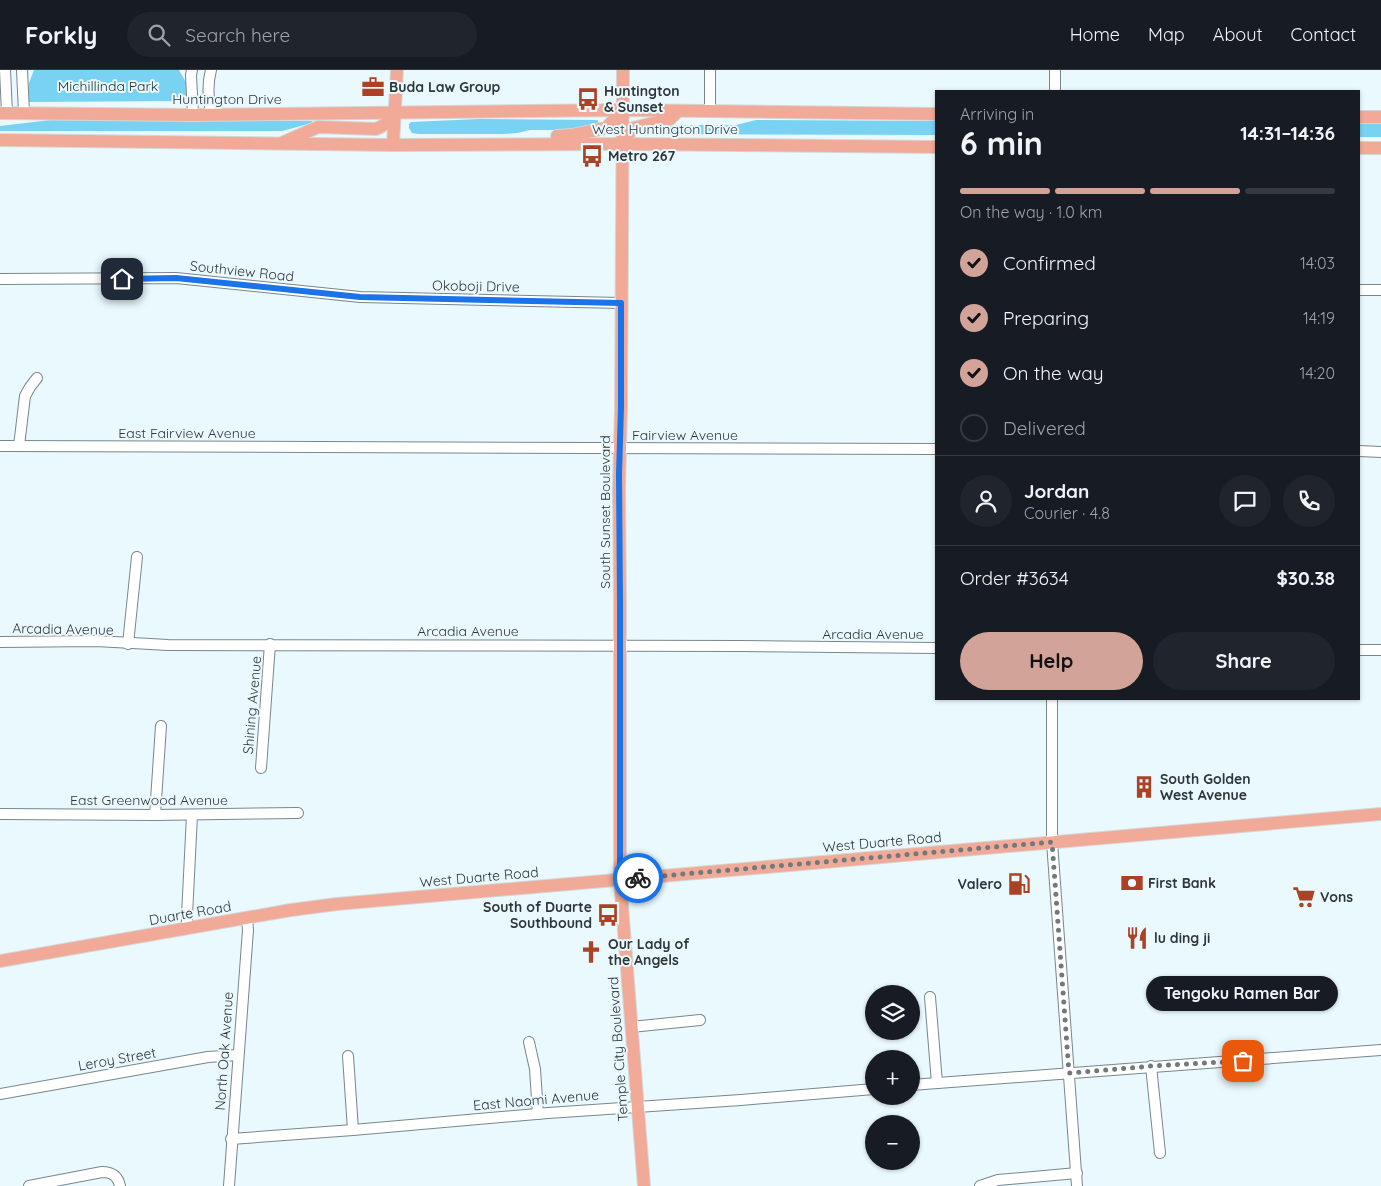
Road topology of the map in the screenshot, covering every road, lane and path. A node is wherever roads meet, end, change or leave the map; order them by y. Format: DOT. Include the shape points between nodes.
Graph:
graph roads {
  1 [pos="4,70"];
  2 [pos="22,70"];
  3 [pos="192,70"];
  4 [pos="211,70"];
  5 [pos="397,70"];
  6 [pos="623,70"];
  7 [pos="710,70"];
  8 [pos="1055,70"];
  9 [pos="1055,90"];
  10 [pos="623,110"];
  11 [pos="678,111"];
  12 [pos="710,111"];
  13 [pos="3,113"];
  14 [pos="24,113"];
  15 [pos="394,113"];
  16 [pos="935,114"];
  17 [pos="194,115"];
  18 [pos="212,115"];
  19 [pos="1360,116"];
  20 [pos="1381,116"];
  21 [pos="0,140"];
  22 [pos="282,143"];
  23 [pos="533,144"];
  24 [pos="622,144"];
  25 [pos="393,145"];
  26 [pos="935,147"];
  27 [pos="1360,148"];
  28 [pos="1381,148"];
  29 [pos="0,279"];
  30 [pos="1360,290"];
  31 [pos="1381,290"];
  32 [pos="360,297"];
  33 [pos="621,303"];
  34 [pos="37,378"];
  35 [pos="0,446"];
  36 [pos="19,446"];
  37 [pos="375,448"];
  38 [pos="619,448"];
  39 [pos="935,449"];
  40 [pos="1360,452"];
  41 [pos="1381,452"];
  42 [pos="137,557"];
  43 [pos="0,642"];
  44 [pos="128,644"];
  45 [pos="270,644"];
  46 [pos="620,646"];
  47 [pos="935,648"];
  48 [pos="1360,650"];
  49 [pos="1381,650"];
  50 [pos="1052,700"];
  51 [pos="161,726"];
  52 [pos="261,768"];
  53 [pos="298,813"];
  54 [pos="0,814"];
  55 [pos="1381,814"];
  56 [pos="155,815"];
  57 [pos="192,815"];
  58 [pos="1052,842"];
  59 [pos="620,880"];
  60 [pos="386,900"];
  61 [pos="247,918"];
  62 [pos="187,928"];
  63 [pos="0,961"];
  64 [pos="930,997"];
  65 [pos="700,1020"];
  66 [pos="632,1028"];
  67 [pos="529,1042"];
  68 [pos="1381,1050"];
  69 [pos="238,1055"];
  70 [pos="348,1056"];
  71 [pos="1152,1066"];
  72 [pos="1069,1073"];
  73 [pos="937,1083"];
  74 [pos="920,1085"];
  75 [pos="865,1090"];
  76 [pos="0,1094"];
  77 [pos="637,1106"];
  78 [pos="538,1114"];
  79 [pos="353,1130"];
  80 [pos="232,1139"];
  81 [pos="1160,1153"];
  82 [pos="1076,1173"];
  83 [pos="29,1186"];
  84 [pos="120,1186"];
  85 [pos="228,1186"];
  86 [pos="644,1186"];
  87 [pos="980,1186"];
  88 [pos="1078,1186"];
  1 -- 13 [label="street"];
  2 -- 14 [label="street"];
  3 -- 17 [label="street"];
  4 -- 18 [label="street" via="208,96"];
  5 -- 15 [label="main road"];
  6 -- 10 [label="main road, South Sunset Boulevard"];
  7 -- 12 [label="street"];
  8 -- 9 [label="street"];
  10 -- 11 [label="main road, West Huntington Drive"];
  10 -- 15 [label="main road, West Huntington Drive"];
  10 -- 23 [label="main road" via="606,128"];
  10 -- 24 [label="main road, South Sunset Boulevard"];
  11 -- 12 [label="main road, West Huntington Drive"];
  11 -- 24 [label="main road" via="670,119 633,128"];
  12 -- 16 [label="main road, West Huntington Drive"];
  13 -- 14 [label="main road, Huntington Drive"];
  14 -- 17 [label="main road, Huntington Drive"];
  15 -- 18 [label="main road, Huntington Drive"];
  15 -- 22 [label="main road" via="384,126 318,127"];
  15 -- 25 [label="main road"];
  17 -- 18 [label="main road, Huntington Drive"];
  19 -- 20 [label="main road"];
  21 -- 22 [label="main road"];
  22 -- 25 [label="main road"];
  23 -- 24 [label="main road, West Huntington Drive"];
  23 -- 25 [label="main road, West Huntington Drive"];
  24 -- 26 [label="main road, West Huntington Drive"];
  24 -- 33 [label="main road, South Sunset Boulevard"];
  27 -- 28 [label="main road"];
  29 -- 32 [label="street, Southview Road" via="176,278"];
  30 -- 31 [label="street"];
  32 -- 33 [label="street, Okoboji Drive"];
  33 -- 38 [label="main road, South Sunset Boulevard"];
  34 -- 36 [label="street" via="25,396"];
  35 -- 36 [label="street, East Fairview Avenue"];
  36 -- 37 [label="street, East Fairview Avenue"];
  37 -- 38 [label="street, Fairview Avenue"];
  38 -- 39 [label="street, Fairview Avenue"];
  38 -- 46 [label="main road, South Sunset Boulevard"];
  40 -- 41 [label="street"];
  42 -- 44 [label="street"];
  43 -- 44 [label="street, Arcadia Avenue"];
  44 -- 45 [label="street, Arcadia Avenue"];
  45 -- 46 [label="street, Arcadia Avenue"];
  45 -- 52 [label="street, Shining Avenue"];
  46 -- 47 [label="street, Arcadia Avenue"];
  46 -- 59 [label="main road, South Sunset Boulevard"];
  48 -- 49 [label="street"];
  50 -- 58 [label="street"];
  51 -- 56 [label="street"];
  53 -- 57 [label="street, East Greenwood Avenue"];
  54 -- 56 [label="street, East Greenwood Avenue"];
  55 -- 58 [label="main road, West Duarte Road"];
  56 -- 57 [label="street, East Greenwood Avenue"];
  57 -- 62 [label="street"];
  58 -- 59 [label="main road, West Duarte Road"];
  58 -- 72 [label="street"];
  59 -- 60 [label="main road, West Duarte Road"];
  59 -- 66 [label="main road, Temple City Boulevard"];
  60 -- 61 [label="main road, Duarte Road"];
  61 -- 62 [label="main road, Duarte Road"];
  61 -- 69 [label="street, North Oak Avenue"];
  62 -- 63 [label="main road, Duarte Road"];
  64 -- 73 [label="street"];
  65 -- 66 [label="street"];
  66 -- 77 [label="main road, Temple City Boulevard"];
  67 -- 78 [label="street" via="535,1069"];
  68 -- 71 [label="street"];
  69 -- 76 [label="street, Leroy Street" via="208,1057"];
  69 -- 80 [label="street, North Oak Avenue"];
  70 -- 79 [label="street"];
  71 -- 72 [label="street"];
  71 -- 81 [label="street"];
  72 -- 73 [label="street"];
  72 -- 82 [label="street"];
  73 -- 74 [label="street"];
  75 -- 77 [label="street, East Naomi Avenue"];
  77 -- 78 [label="street, East Naomi Avenue"];
  77 -- 86 [label="main road, Temple City Boulevard"];
  78 -- 79 [label="street, East Naomi Avenue"];
  79 -- 80 [label="street, East Naomi Avenue"];
  80 -- 85 [label="street, North Oak Avenue"];
  82 -- 87 [label="street" via="998,1180"];
  82 -- 88 [label="street"];
  83 -- 84 [label="street" via="102,1172 114,1175"];
}
